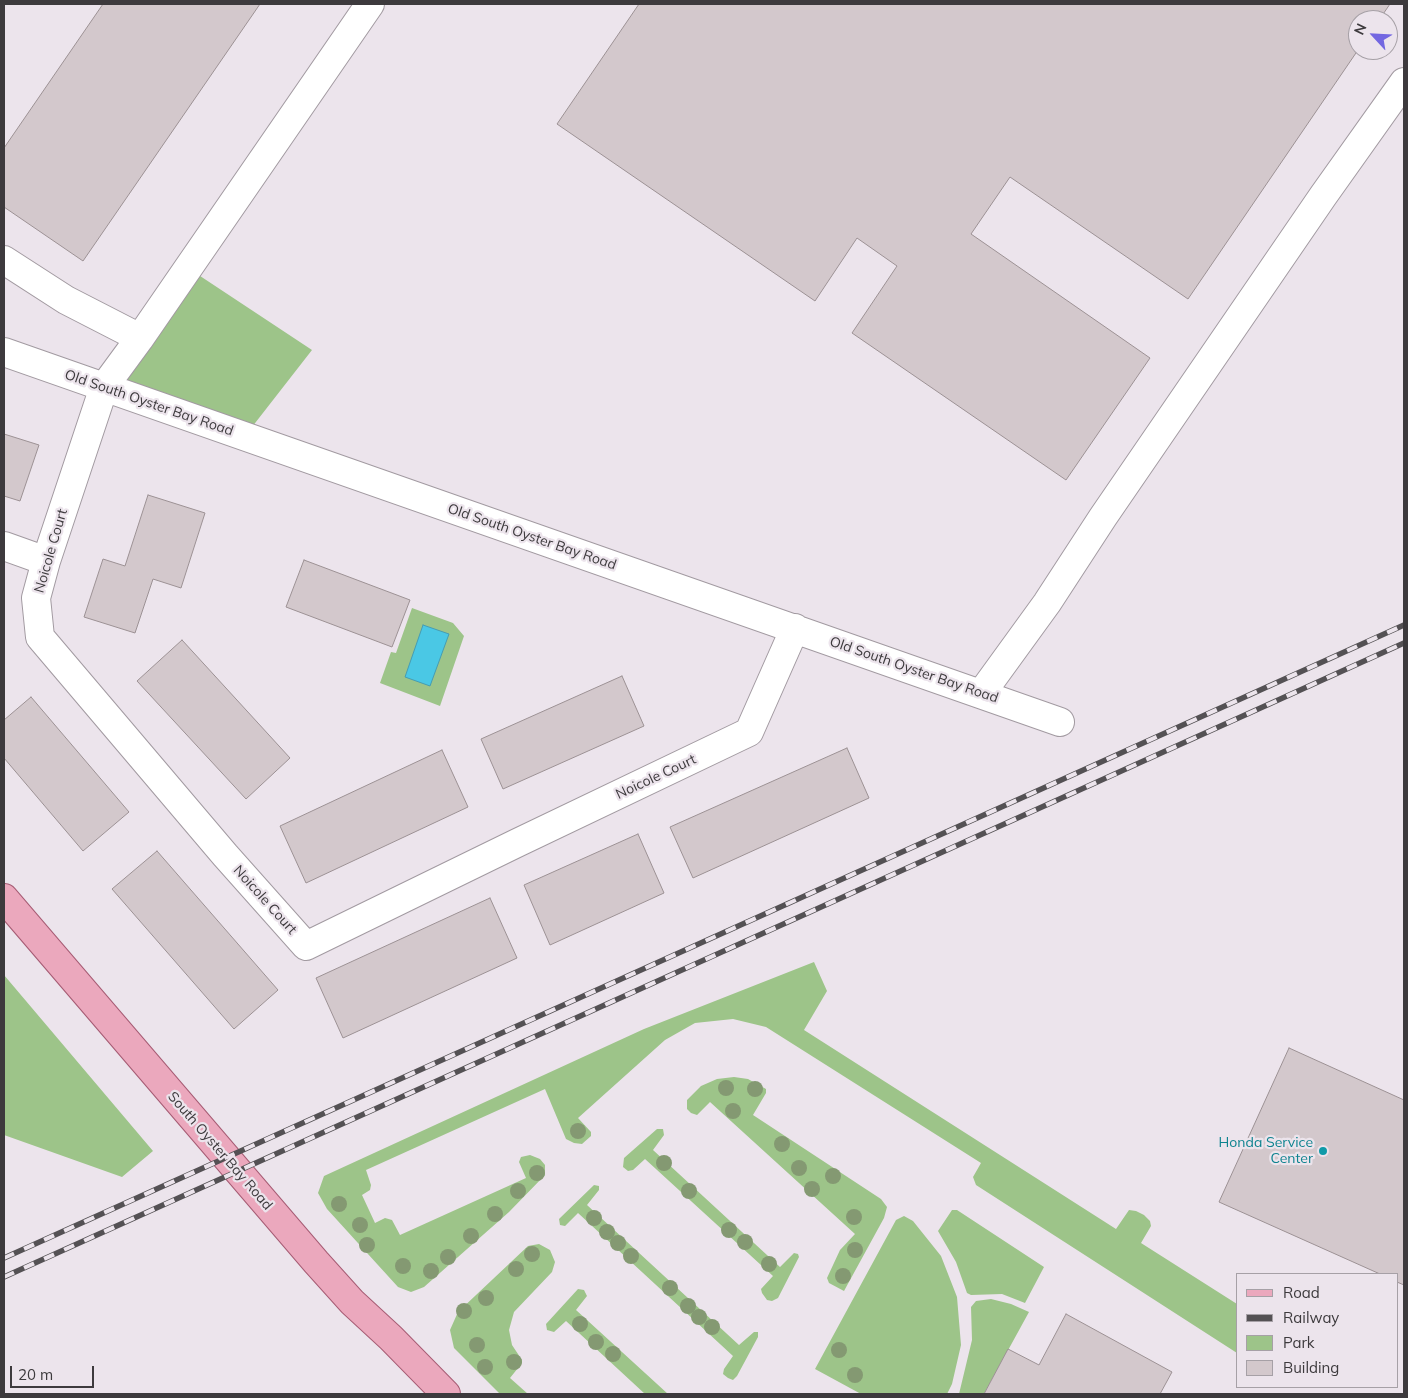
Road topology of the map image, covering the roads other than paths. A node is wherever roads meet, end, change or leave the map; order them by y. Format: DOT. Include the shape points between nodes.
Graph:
graph roads {
  1 [pos="370,4"];
  2 [pos="1404,82"];
  3 [pos="4,260"];
  4 [pos="140,338"];
  5 [pos="4,352"];
  6 [pos="104,387"];
  7 [pos="4,546"];
  8 [pos="46,561"];
  9 [pos="795,628"];
  10 [pos="981,694"];
  11 [pos="1060,722"];
  12 [pos="4,898"];
  13 [pos="446,1394"];
  1 -- 4 [label="street, Noicole Court"];
  2 -- 10 [label="street" via="1306,220 1047,603"];
  3 -- 4 [label="street" via="66,300"];
  4 -- 6 [label="street, Noicole Court"];
  5 -- 6 [label="street, Old South Oyster Bay Road"];
  6 -- 8 [label="street, Noicole Court"];
  6 -- 9 [label="street, Old South Oyster Bay Road"];
  7 -- 8 [label="street"];
  8 -- 9 [label="street, Noicole Court" via="36,598 40,637 306,946 750,732"];
  9 -- 10 [label="street, Old South Oyster Bay Road"];
  10 -- 11 [label="street, Old South Oyster Bay Road"];
  12 -- 13 [label="main road, South Oyster Bay Road" via="316,1262"];
}
